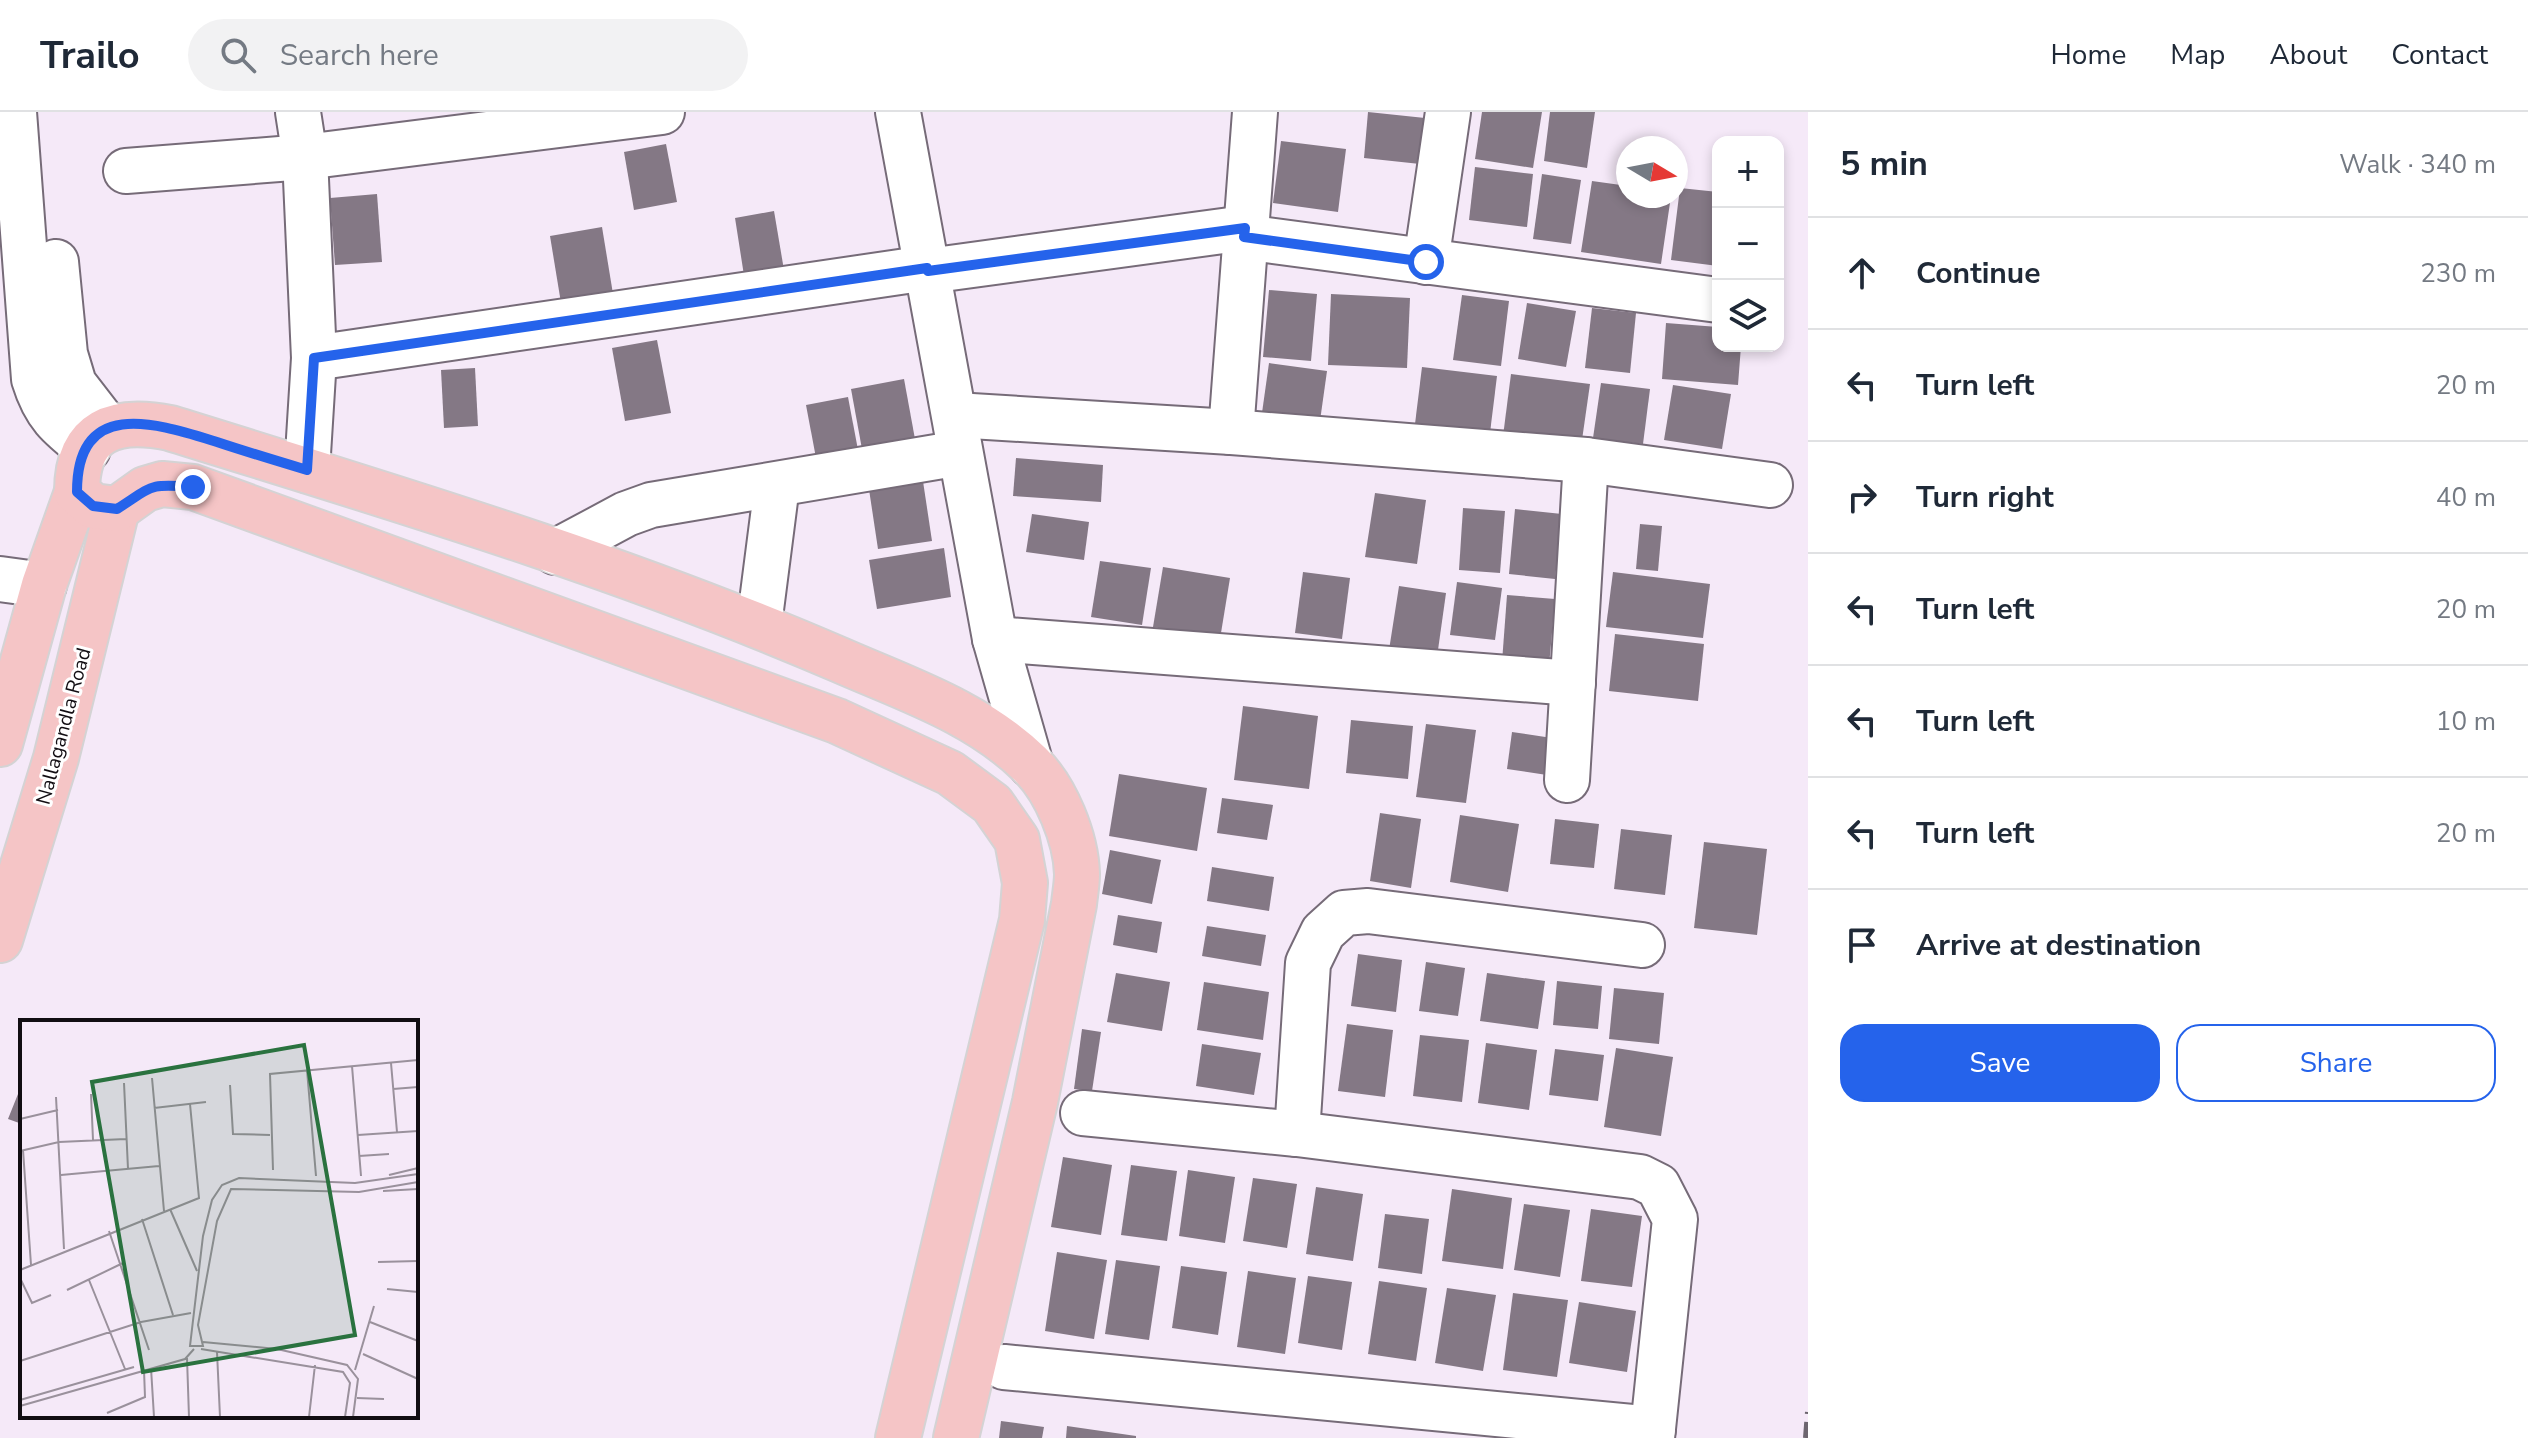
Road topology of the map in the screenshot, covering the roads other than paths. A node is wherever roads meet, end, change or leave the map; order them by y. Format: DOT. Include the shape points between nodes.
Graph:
graph roads {
  1 [pos="298,112"];
  2 [pos="662,112"];
  3 [pos="898,112"];
  4 [pos="1255,112"];
  5 [pos="1448,112"];
  6 [pos="19,116"];
  7 [pos="305,157"];
  8 [pos="10,164"];
  9 [pos="126,171"];
  10 [pos="1244,233"];
  11 [pos="1426,262"];
  12 [pos="927,270"];
  13 [pos="1712,299"];
  14 [pos="314,358"];
  15 [pos="19,390"];
  16 [pos="1231,432"];
  17 [pos="957,434"];
  18 [pos="98,438"];
  19 [pos="1586,460"];
  20 [pos="307,470"];
  21 [pos="777,485"];
  22 [pos="1770,485"];
  23 [pos="77,492"];
  24 [pos="117,509"];
  25 [pos="555,552"];
  26 [pos="0,579"];
  27 [pos="44,585"];
  28 [pos="759,625"];
  29 [pos="1000,655"];
  30 [pos="1573,683"];
  31 [pos="0,744"];
  32 [pos="1031,765"];
  33 [pos="1567,780"];
  34 [pos="0,940"];
  35 [pos="1642,945"];
  36 [pos="1083,1113"];
  37 [pos="1297,1134"];
  38 [pos="959,1184"];
  39 [pos="1013,1196"];
  40 [pos="1004,1367"];
  41 [pos="1652,1434"];
  42 [pos="898,1438"];
  43 [pos="956,1438"];
  1 -- 7 [label="street"];
  2 -- 7 [label="street"];
  3 -- 12 [label="street"];
  4 -- 10 [label="street"];
  5 -- 11 [label="street"];
  6 -- 8 [label="street"];
  6 -- 18 [label="street" via="65,354"];
  7 -- 9 [label="street"];
  7 -- 14 [label="street"];
  8 -- 15 [label="street" via="34,379"];
  10 -- 11 [label="street"];
  10 -- 12 [label="street"];
  10 -- 16 [label="street"];
  11 -- 13 [label="street"];
  12 -- 14 [label="street"];
  12 -- 17 [label="street"];
  14 -- 20 [label="street"];
  15 -- 18 [label="street" via="42,403 57,425"];
  16 -- 17 [label="street"];
  16 -- 19 [label="street"];
  17 -- 21 [label="street"];
  17 -- 29 [label="street"];
  18 -- 20 [label="main road" via="128,422 170,428"];
  18 -- 23 [label="main road" via="82,457"];
  19 -- 22 [label="street"];
  19 -- 30 [label="street"];
  20 -- 25 [label="main road"];
  21 -- 25 [label="street" via="651,505"];
  21 -- 28 [label="street"];
  23 -- 24 [label="main road" via="93,506"];
  23 -- 27 [label="main road"];
  24 -- 34 [label="main road, Nallagandla Road" via="56,758"];
  24 -- 38 [label="main road" via="162,484 215,494 837,721 950,773 992,804 1017,840 1025,883 1022,920"];
  25 -- 28 [label="main road"];
  26 -- 27 [label="street"];
  27 -- 31 [label="main road"];
  28 -- 32 [label="main road" via="969,716"];
  29 -- 30 [label="street"];
  29 -- 32 [label="street"];
  30 -- 33 [label="street"];
  32 -- 39 [label="main road" via="1061,815 1077,872"];
  35 -- 37 [label="street" via="1368,911 1344,913 1323,932 1308,963"];
  36 -- 37 [label="street"];
  37 -- 41 [label="street" via="1640,1177 1658,1186 1675,1219"];
  38 -- 39 [label="main road"];
  38 -- 42 [label="main road"];
  39 -- 43 [label="main road"];
  40 -- 41 [label="street"];
}
